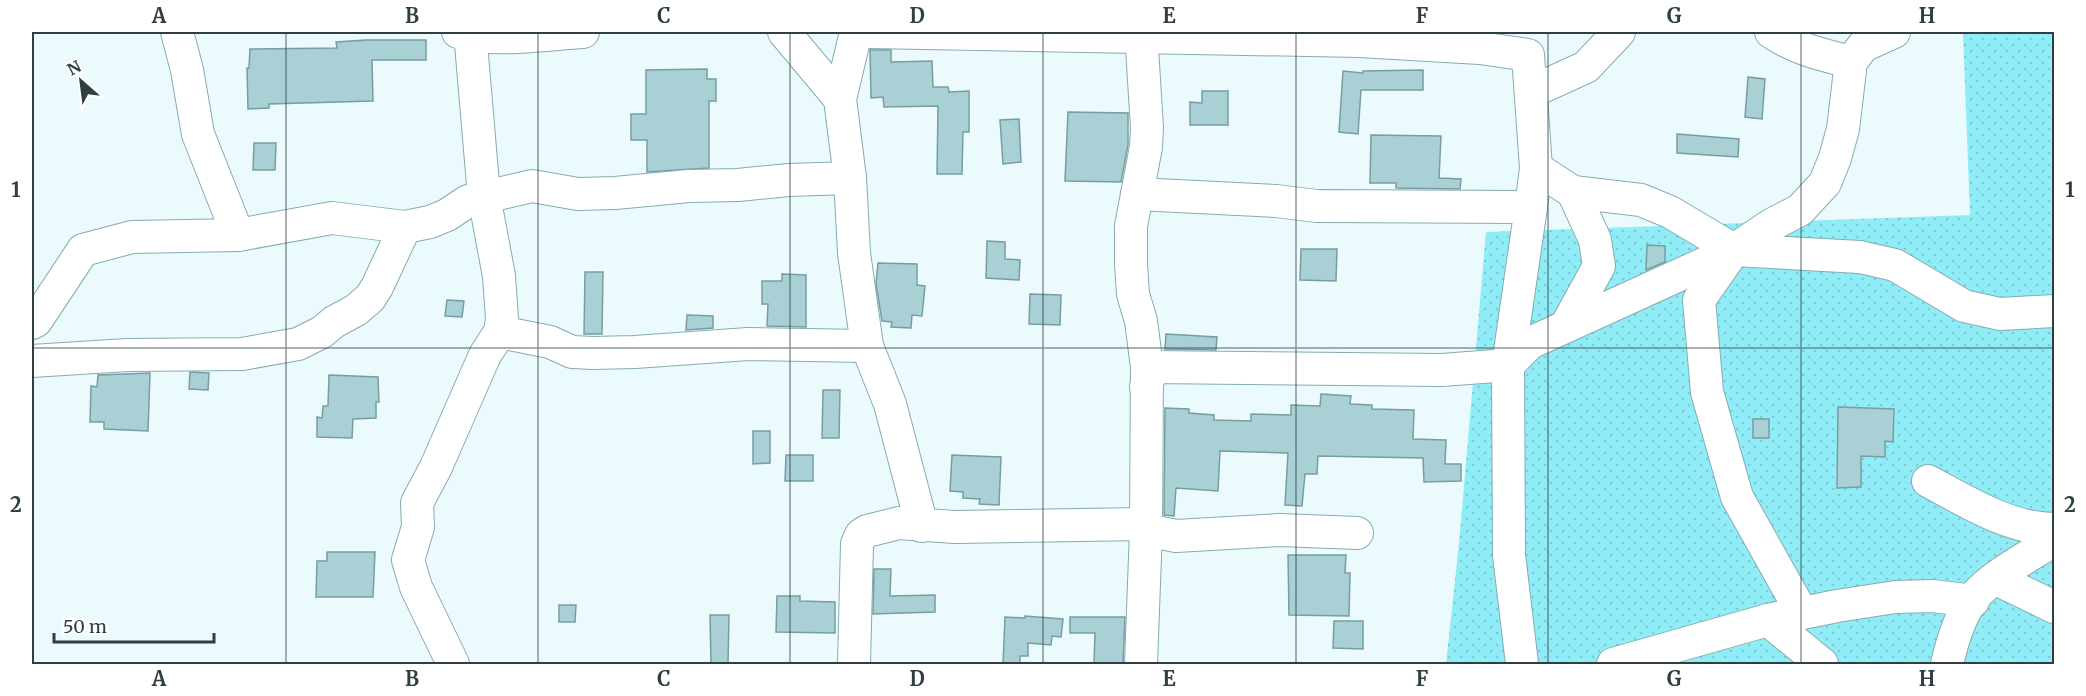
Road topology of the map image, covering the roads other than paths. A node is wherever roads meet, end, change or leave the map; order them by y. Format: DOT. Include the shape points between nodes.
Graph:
graph roads {
  1 [pos="177,32"];
  2 [pos="583,32"];
  3 [pos="784,32"];
  4 [pos="856,32"];
  5 [pos="870,32"];
  6 [pos="1619,32"];
  7 [pos="1771,32"];
  8 [pos="1894,32"];
  9 [pos="466,33"];
  10 [pos="1141,34"];
  11 [pos="1528,43"];
  12 [pos="1851,62"];
  13 [pos="1531,92"];
  14 [pos="840,99"];
  15 [pos="1536,168"];
  16 [pos="850,178"];
  17 [pos="1573,192"];
  18 [pos="1137,194"];
  19 [pos="484,196"];
  20 [pos="1531,207"];
  21 [pos="405,226"];
  22 [pos="238,235"];
  23 [pos="1734,250"];
  24 [pos="2055,311"];
  25 [pos="32,323"];
  26 [pos="1566,326"];
  27 [pos="500,332"];
  28 [pos="867,346"];
  29 [pos="32,361"];
  30 [pos="1508,365"];
  31 [pos="1147,367"];
  32 [pos="1928,481"];
  33 [pos="922,526"];
  34 [pos="1145,527"];
  35 [pos="2055,529"];
  36 [pos="1358,533"];
  37 [pos="2055,540"];
  38 [pos="1996,579"];
  39 [pos="1973,601"];
  40 [pos="2055,607"];
  41 [pos="1802,613"];
  42 [pos="1768,620"];
  43 [pos="453,664"];
  44 [pos="854,664"];
  45 [pos="1141,664"];
  46 [pos="1522,664"];
  47 [pos="1613,664"];
  48 [pos="1822,664"];
  49 [pos="1947,664"];
  1 -- 22 [label="street" via="188,70 198,134"];
  2 -- 9 [label="street" via="507,36"];
  3 -- 14 [label="street"];
  4 -- 14 [label="street"];
  5 -- 10 [label="street"];
  6 -- 13 [label="street" via="1586,67"];
  7 -- 12 [label="street" via="1789,44"];
  8 -- 12 [label="street" via="1863,46"];
  9 -- 19 [label="street"];
  10 -- 11 [label="street" via="1480,48"];
  10 -- 18 [label="street" via="1147,128"];
  11 -- 13 [label="street"];
  12 -- 23 [label="street" via="1843,129 1825,183 1800,210"];
  13 -- 15 [label="street"];
  14 -- 16 [label="street"];
  15 -- 17 [label="street"];
  15 -- 20 [label="street"];
  16 -- 19 [label="street" via="597,194 532,186"];
  16 -- 28 [label="street" via="854,253"];
  17 -- 23 [label="street" via="1641,200 1670,212"];
  17 -- 26 [label="street" via="1595,240 1599,266"];
  18 -- 20 [label="street" via="1317,206"];
  18 -- 31 [label="street" via="1131,226 1131,263"];
  19 -- 21 [label="street" via="430,222"];
  19 -- 27 [label="street" via="498,276"];
  20 -- 30 [label="street"];
  21 -- 22 [label="street" via="332,218"];
  21 -- 29 [label="street" via="370,298 298,344 242,354"];
  22 -- 25 [label="street" via="132,237 83,250"];
  23 -- 24 [label="street" via="1860,256 1895,265 1964,306 2000,314"];
  23 -- 26 [label="street"];
  23 -- 41 [label="street" via="1699,300 1707,392 1737,497"];
  26 -- 30 [label="street" via="1530,343"];
  27 -- 28 [label="street" via="593,353 748,344"];
  27 -- 43 [label="street" via="484,355 417,503 418,526 408,560 416,587"];
  28 -- 33 [label="street" via="890,404"];
  30 -- 31 [label="street" via="1442,370"];
  30 -- 46 [label="street" via="1509,555"];
  31 -- 34 [label="street"];
  32 -- 35 [label="street" via="2004,519"];
  33 -- 34 [label="street"];
  33 -- 44 [label="street" via="899,523 861,535 857,544"];
  34 -- 36 [label="street" via="1176,536 1280,531"];
  34 -- 45 [label="street"];
  37 -- 38 [label="street"];
  38 -- 39 [label="street"];
  38 -- 40 [label="street"];
  39 -- 41 [label="street" via="1895,597"];
  39 -- 49 [label="street" via="1957,631"];
  41 -- 42 [label="street"];
  42 -- 47 [label="street"];
  42 -- 48 [label="street"];
}
